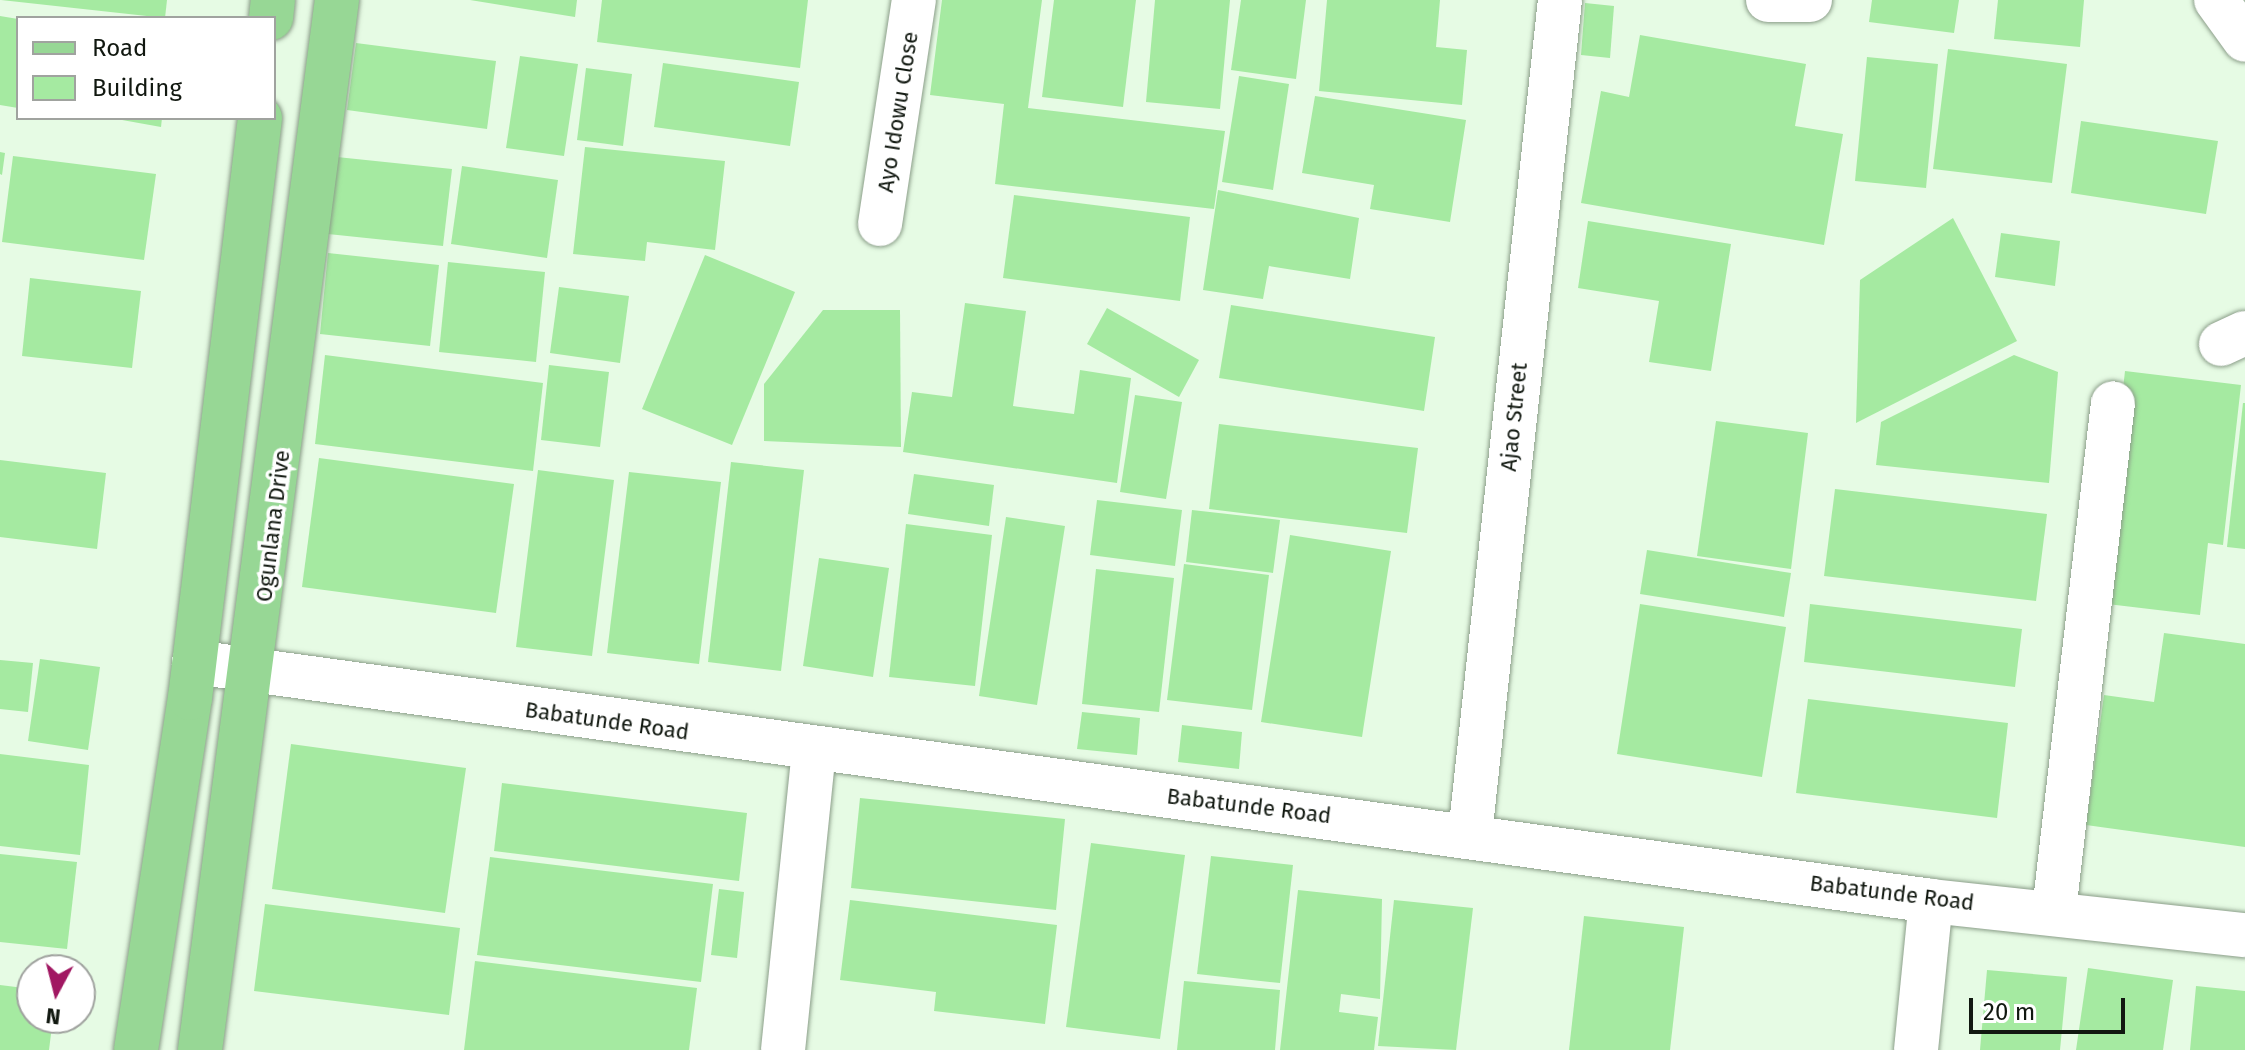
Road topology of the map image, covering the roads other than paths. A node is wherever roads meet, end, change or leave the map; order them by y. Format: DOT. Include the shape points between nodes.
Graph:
graph roads {
  1 [pos="337,0"];
  2 [pos="914,0"];
  3 [pos="1560,0"];
  4 [pos="1768,0"];
  5 [pos="1810,0"];
  6 [pos="2216,0"];
  7 [pos="2245,40"];
  8 [pos="260,120"];
  9 [pos="880,224"];
  10 [pos="2113,403"];
  11 [pos="194,662"];
  12 [pos="255,672"];
  13 [pos="814,751"];
  14 [pos="1470,835"];
  15 [pos="1931,901"];
  16 [pos="2054,911"];
  17 [pos="2245,935"];
  18 [pos="136,1050"];
  19 [pos="200,1050"];
  20 [pos="783,1050"];
  21 [pos="1916,1050"];
  1 -- 12 [label="main road, Ogunlana Drive"];
  2 -- 9 [label="street, Ayo Idowu Close"];
  3 -- 14 [label="street, Ajao Street"];
  4 -- 5 [label="street"];
  6 -- 7 [label="street"];
  8 -- 11 [label="main road"];
  10 -- 16 [label="street"];
  11 -- 12 [label="street, Babatunde Road"];
  11 -- 18 [label="main road"];
  12 -- 13 [label="street, Babatunde Road"];
  12 -- 19 [label="main road, Ogunlana Drive"];
  13 -- 14 [label="street, Babatunde Road"];
  13 -- 20 [label="street"];
  14 -- 15 [label="street, Babatunde Road"];
  15 -- 16 [label="street, Babatunde Road"];
  15 -- 21 [label="street"];
  16 -- 17 [label="street, Babatunde Road"];
}
